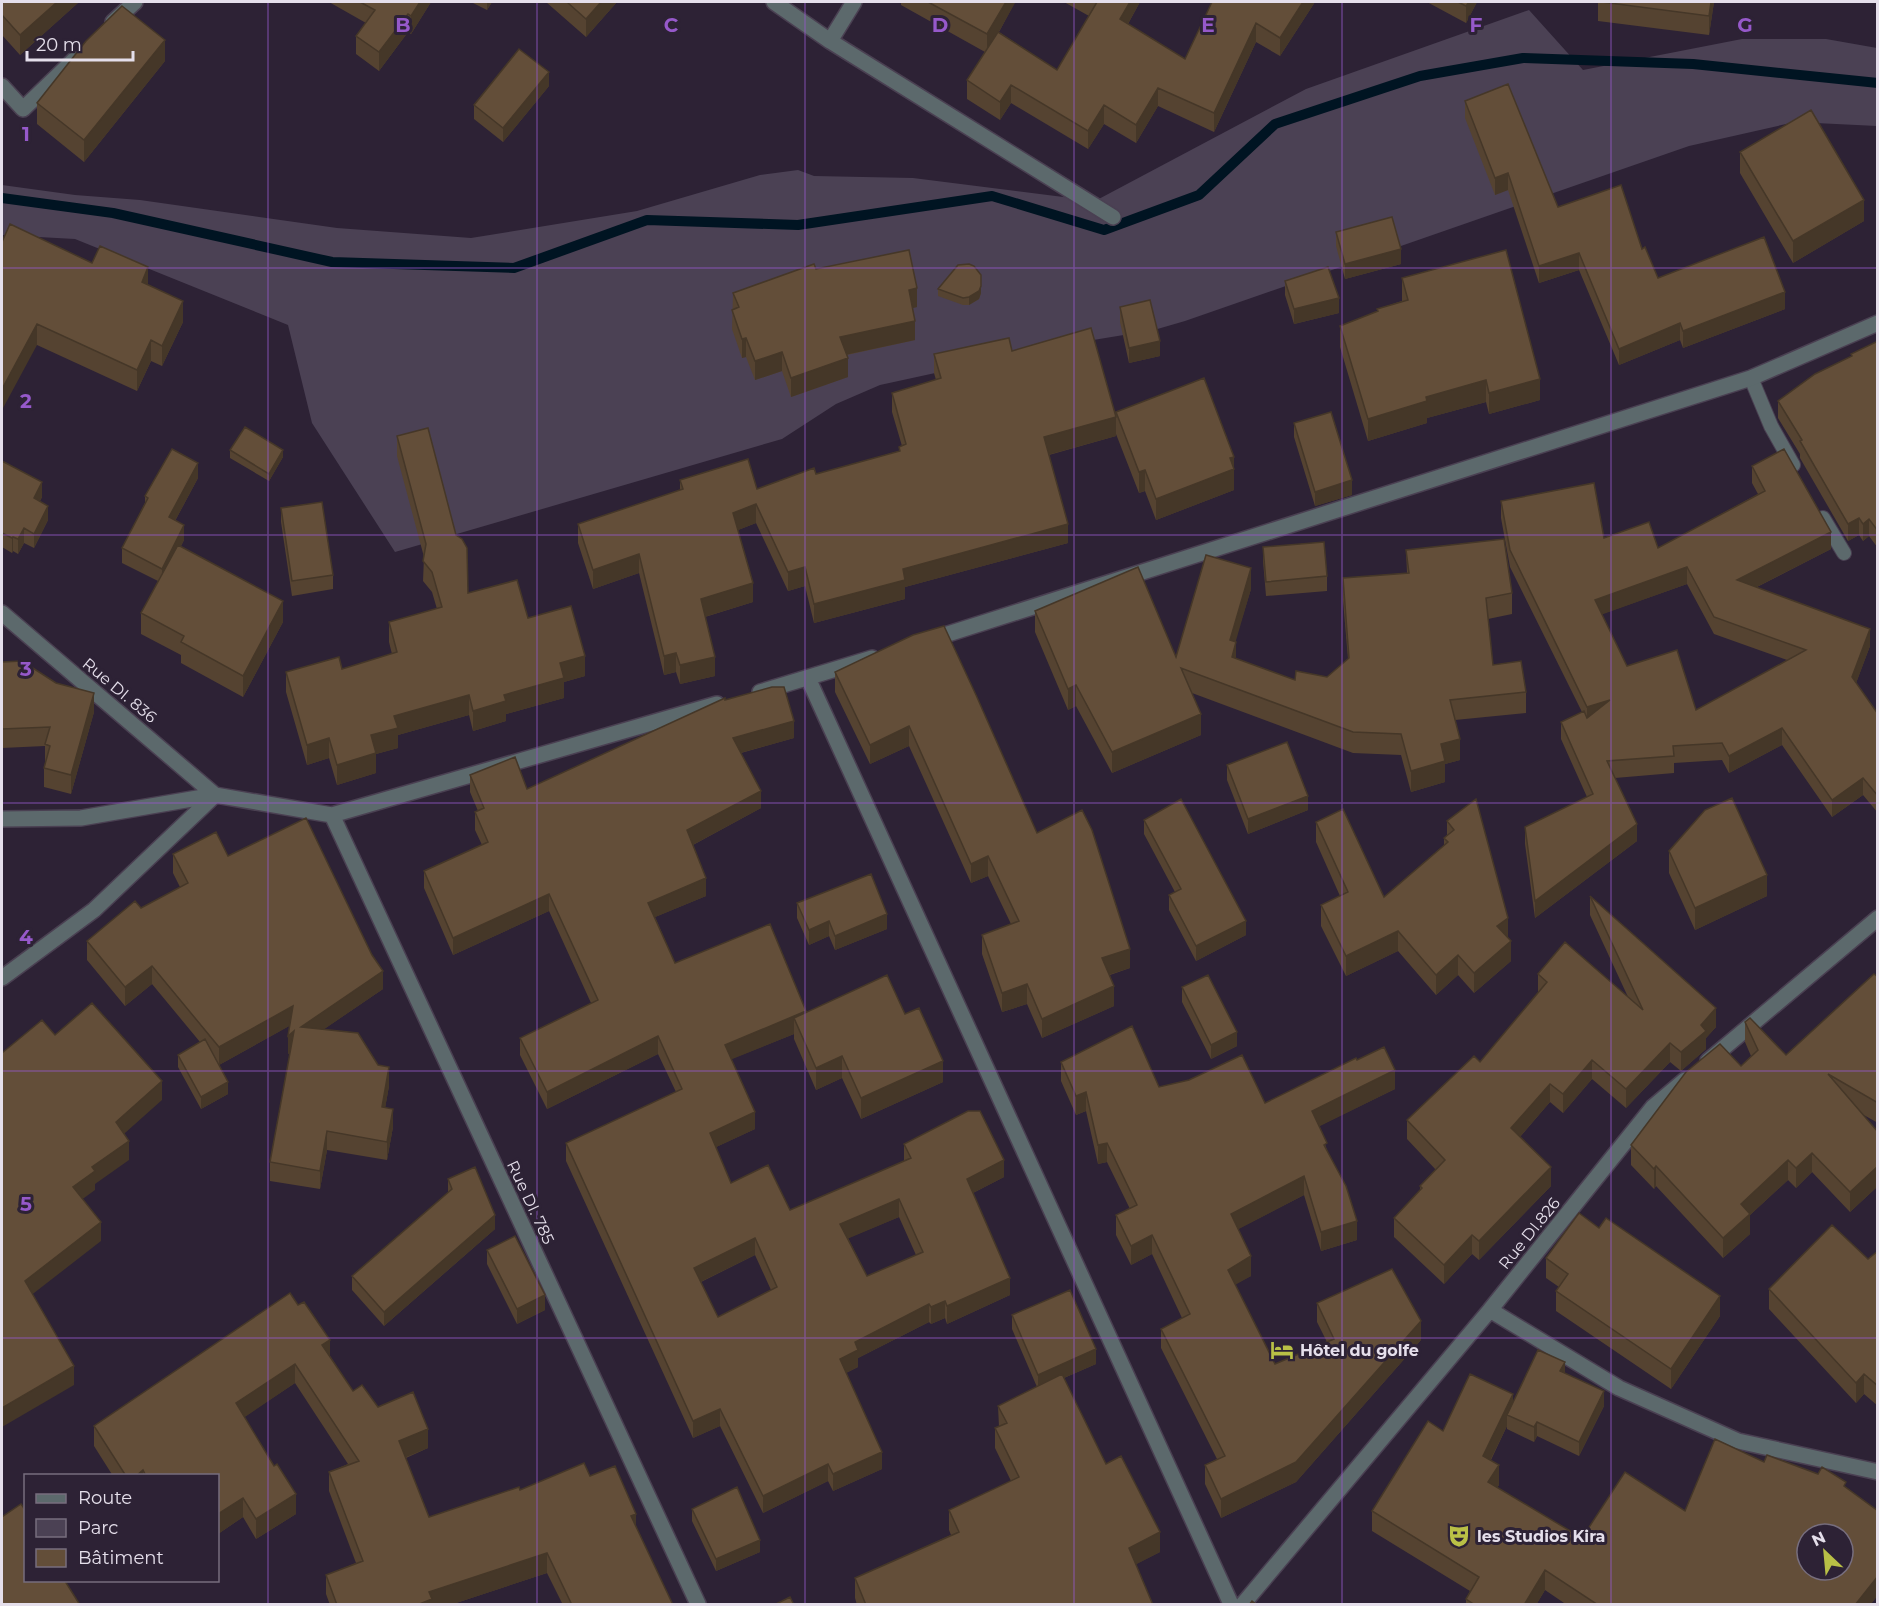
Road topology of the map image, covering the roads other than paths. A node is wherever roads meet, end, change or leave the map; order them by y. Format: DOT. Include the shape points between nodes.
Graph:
graph roads {
  1 [pos="135,2"];
  2 [pos="774,2"];
  3 [pos="854,2"];
  4 [pos="100,35"];
  5 [pos="830,41"];
  6 [pos="83,51"];
  7 [pos="2,86"];
  8 [pos="1113,217"];
  9 [pos="1878,323"];
  10 [pos="1751,378"];
  11 [pos="1797,474"];
  12 [pos="1814,503"];
  13 [pos="1844,553"];
  14 [pos="2,613"];
  15 [pos="910,646"];
  16 [pos="888,653"];
  17 [pos="808,678"];
  18 [pos="215,795"];
  19 [pos="332,815"];
  20 [pos="2,819"];
  21 [pos="1878,918"];
  22 [pos="2,978"];
  23 [pos="1491,1310"];
  24 [pos="1878,1472"];
  25 [pos="698,1605"];
  26 [pos="1232,1605"];
  27 [pos="1243,1605"];
  1 -- 4 [label="street"];
  2 -- 5 [label="street"];
  3 -- 5 [label="street"];
  5 -- 8 [label="street"];
  6 -- 7 [label="street" via="23,109"];
  9 -- 10 [label="street"];
  10 -- 11 [label="lane"];
  10 -- 15 [label="street"];
  12 -- 13 [label="lane"];
  14 -- 18 [label="street, Rue DI. 836"];
  16 -- 17 [label="street"];
  17 -- 19 [label="street"];
  17 -- 26 [label="street"];
  18 -- 19 [label="street"];
  18 -- 20 [label="street" via="81,818"];
  18 -- 22 [label="street" via="94,910"];
  19 -- 25 [label="street, Rue DI. 785"];
  21 -- 23 [label="street, Rue DI.826" via="1653,1107"];
  23 -- 24 [label="street" via="1619,1388 1738,1441"];
  23 -- 27 [label="street, Rue DI.826"];
}
